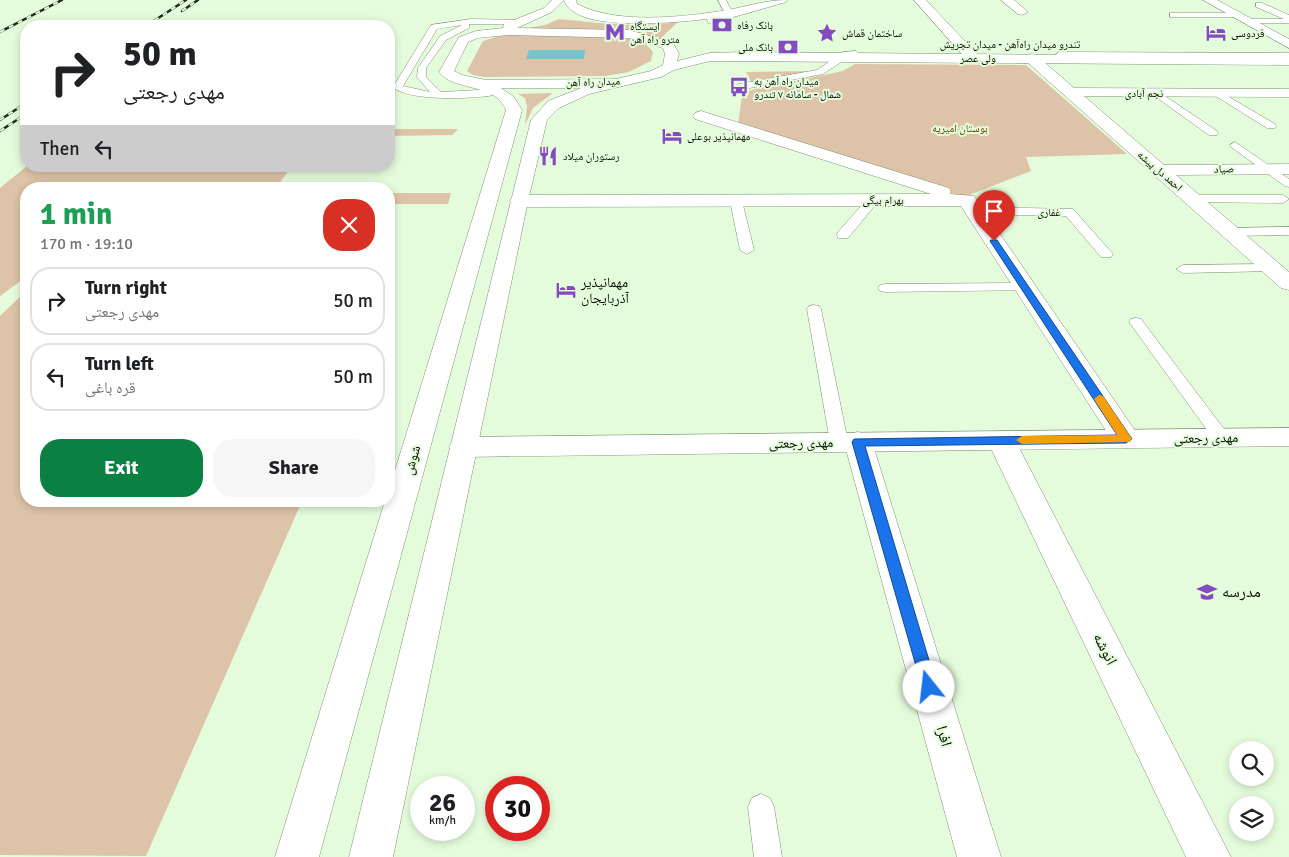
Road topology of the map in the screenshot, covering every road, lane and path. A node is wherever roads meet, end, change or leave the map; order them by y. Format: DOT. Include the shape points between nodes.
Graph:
graph roads {
  1 [pos="559,0"];
  2 [pos="570,0"];
  3 [pos="722,0"];
  4 [pos="782,0"];
  5 [pos="920,0"];
  6 [pos="1007,0"];
  7 [pos="1209,0"];
  8 [pos="1259,5"];
  9 [pos="1222,7"];
  10 [pos="1022,12"];
  11 [pos="729,13"];
  12 [pos="1242,18"];
  13 [pos="1289,20"];
  14 [pos="478,22"];
  15 [pos="520,22"];
  16 [pos="493,32"];
  17 [pos="1289,44"];
  18 [pos="668,46"];
  19 [pos="410,48"];
  20 [pos="971,56"];
  21 [pos="844,57"];
  22 [pos="1031,58"];
  23 [pos="1288,60"];
  24 [pos="669,66"];
  25 [pos="616,83"];
  26 [pos="487,87"];
  27 [pos="739,87"];
  28 [pos="1070,92"];
  29 [pos="1156,93"];
  30 [pos="1217,93"];
  31 [pos="1289,93"];
  32 [pos="395,95"];
  33 [pos="439,96"];
  34 [pos="700,116"];
  35 [pos="1270,126"];
  36 [pos="1213,133"];
  37 [pos="1235,145"];
  38 [pos="1268,169"];
  39 [pos="1289,169"];
  40 [pos="1160,170"];
  41 [pos="1289,184"];
  42 [pos="1193,199"];
  43 [pos="1283,199"];
  44 [pos="873,200"];
  45 [pos="518,201"];
  46 [pos="736,201"];
  47 [pos="970,205"];
  48 [pos="1289,231"];
  49 [pos="1231,232"];
  50 [pos="843,234"];
  51 [pos="748,250"];
  52 [pos="1106,254"];
  53 [pos="1183,269"];
  54 [pos="1284,278"];
  55 [pos="1024,286"];
  56 [pos="885,288"];
  57 [pos="814,309"];
  58 [pos="1136,322"];
  59 [pos="1289,437"];
  60 [pos="1221,438"];
  61 [pos="1126,439"];
  62 [pos="1001,440"];
  63 [pos="848,442"];
  64 [pos="463,447"];
  65 [pos="761,807"];
  66 [pos="297,857"];
  67 [pos="370,857"];
  68 [pos="768,857"];
  69 [pos="979,857"];
  70 [pos="1209,857"];
  1 -- 15 [label="main road" via="548,10"];
  2 -- 11 [label="main road" via="572,6 583,12 617,18 682,18"];
  3 -- 11 [label="lane"];
  4 -- 11 [label="main road"];
  5 -- 20 [label="main road"];
  6 -- 10 [label="main road"];
  7 -- 9 [label="main road"];
  8 -- 13 [label="lane"];
  9 -- 12 [label="main road"];
  9 -- 12 [label="lane" via="1173,11"];
  11 -- 18 [label="main road" via="683,34"];
  12 -- 13 [label="lane"];
  12 -- 17 [label="main road"];
  14 -- 15 [label="lane"];
  14 -- 19 [label="lane" via="434,23 427,26"];
  14 -- 33 [label="lane" via="444,36 422,68 421,77"];
  14 -- 33 [label="lane" via="434,27 398,86 403,90"];
  15 -- 16 [label="main road"];
  16 -- 18 [label="main road, میدان راه آهن" via="613,32 643,37"];
  16 -- 26 [label="main road, میدان راه آهن" via="463,40 446,70 458,79"];
  18 -- 24 [label="main road" via="672,54"];
  20 -- 21 [label="main road, ولی عصر"];
  20 -- 22 [label="main road, ولی عصر"];
  20 -- 23 [label="lane, تندرو میدان راه‌آهن - میدان تجریش"];
  21 -- 24 [label="main road, ولی عصر" via="710,57"];
  21 -- 27 [label="lane" via="820,72"];
  22 -- 23 [label="main road, ولی عصر"];
  22 -- 28 [label="main road, احمد دل پیشه"];
  24 -- 25 [label="main road, میدان راه آهن" via="656,74"];
  25 -- 26 [label="main road, میدان راه آهن"];
  25 -- 45 [label="main road" via="572,96 543,113"];
  26 -- 33 [label="lane"];
  26 -- 66 [label="main road, شوش" via="512,104 514,110"];
  28 -- 29 [label="main road, نجم آبادی"];
  28 -- 40 [label="main road, احمد دل پیشه"];
  29 -- 30 [label="main road, نجم آبادی"];
  29 -- 36 [label="lane"];
  30 -- 31 [label="main road, نجم آبادی"];
  30 -- 35 [label="lane"];
  32 -- 33 [label="lane"];
  34 -- 47 [label="main road, بهرام بیگی"];
  37 -- 38 [label="lane"];
  38 -- 39 [label="main road, صیاد"];
  38 -- 40 [label="main road, صیاد"];
  38 -- 41 [label="lane"];
  40 -- 42 [label="main road, احمد دل پیشه"];
  42 -- 43 [label="lane"];
  42 -- 49 [label="main road, احمد دل پیشه"];
  44 -- 46 [label="main road, بهرام بیگی"];
  44 -- 47 [label="main road, بهرام بیگی"];
  44 -- 50 [label="lane"];
  45 -- 46 [label="main road, بهرام بیگی"];
  45 -- 64 [label="main road"];
  46 -- 51 [label="lane"];
  47 -- 52 [label="lane, غفاری" via="1069,212"];
  47 -- 55 [label="main road"];
  48 -- 49 [label="lane"];
  49 -- 54 [label="main road, احمد دل پیشه"];
  53 -- 54 [label="lane"];
  55 -- 56 [label="lane"];
  55 -- 61 [label="main road"];
  57 -- 63 [label="lane"];
  58 -- 60 [label="lane"];
  59 -- 60 [label="main road, مهدی رجعتی"];
  60 -- 61 [label="main road, مهدی رجعتی"];
  61 -- 62 [label="main road, مهدی رجعتی"];
  62 -- 63 [label="main road, مهدی رجعتی"];
  62 -- 70 [label="main road, انوشه"];
  63 -- 64 [label="main road, مهدی رجعتی"];
  63 -- 69 [label="main road, افرا"];
  64 -- 67 [label="main road"];
  65 -- 68 [label="lane"];
}
